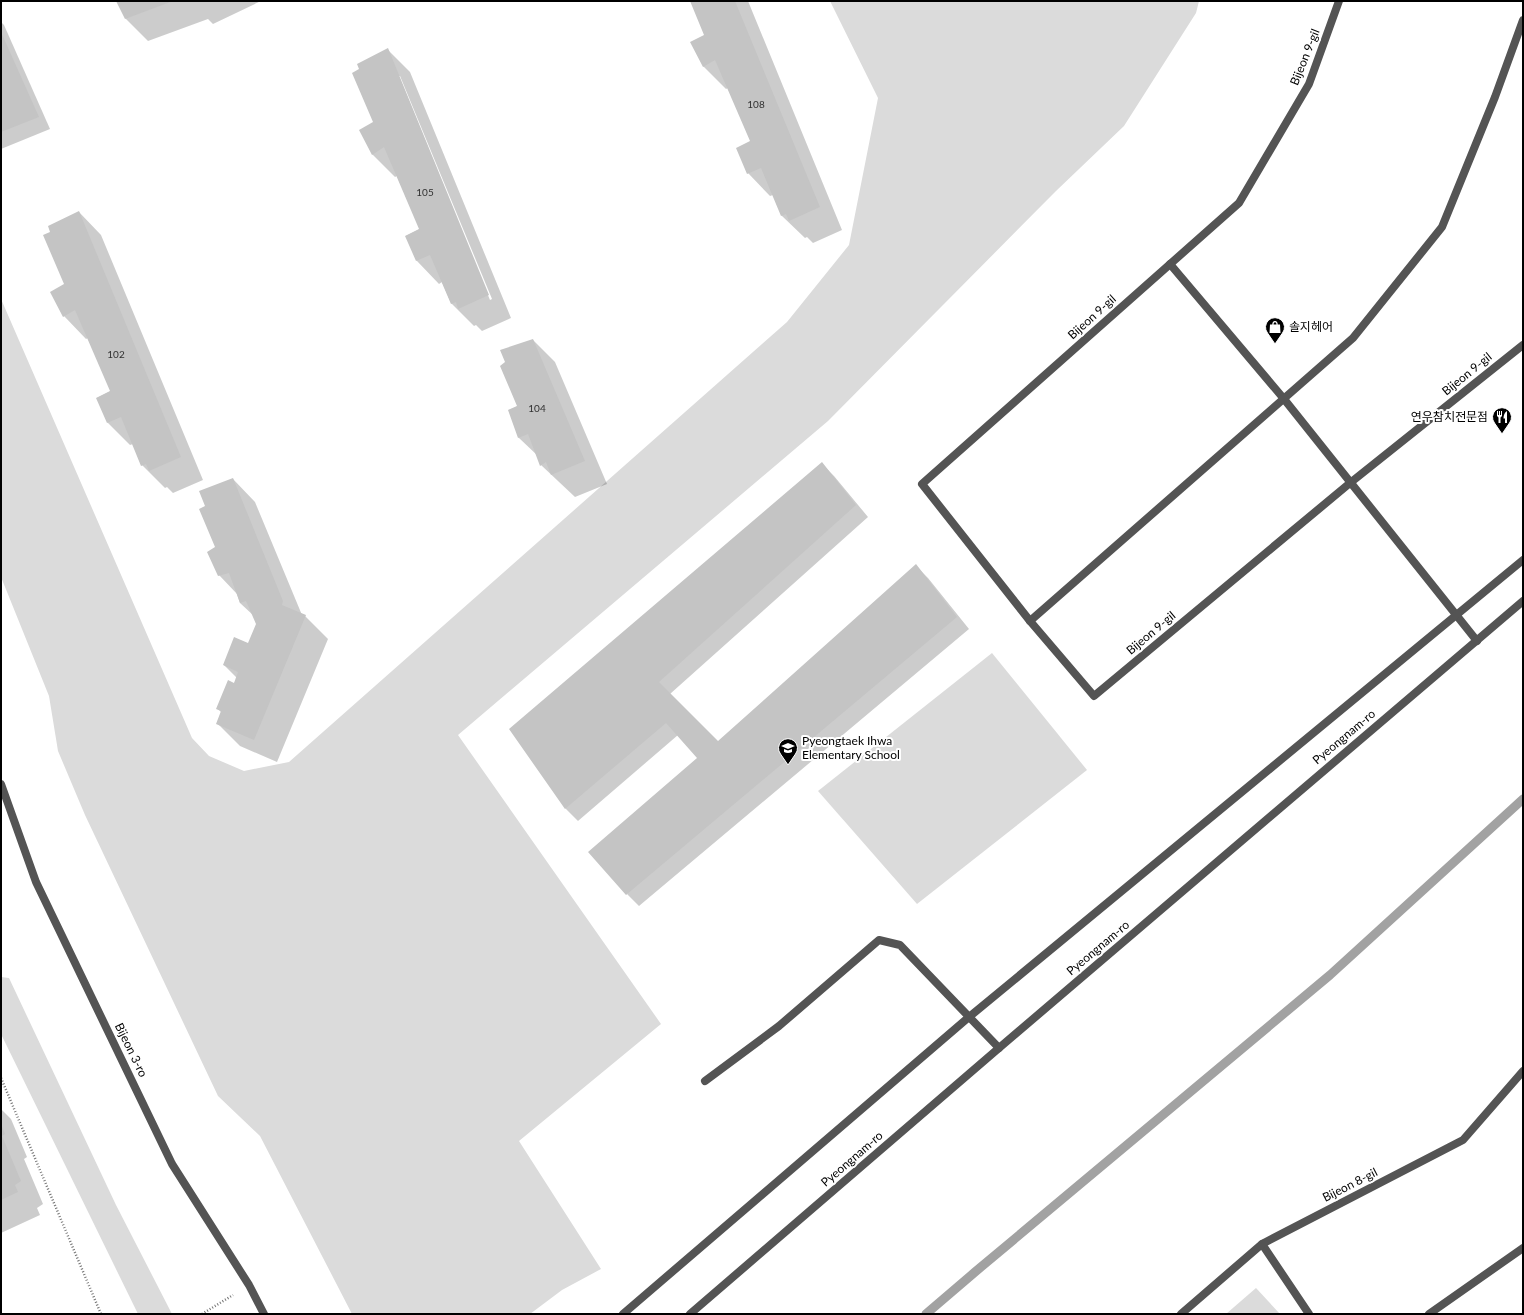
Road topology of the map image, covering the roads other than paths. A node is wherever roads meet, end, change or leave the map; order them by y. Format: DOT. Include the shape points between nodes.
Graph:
graph roads {
  1 [pos="1339,1"];
  2 [pos="1523,20"];
  3 [pos="1170,264"];
  4 [pos="1523,345"];
  5 [pos="1284,399"];
  6 [pos="1350,483"];
  7 [pos="1523,560"];
  8 [pos="1523,601"];
  9 [pos="1456,616"];
  10 [pos="1030,621"];
  11 [pos="1476,641"];
  12 [pos="1,784"];
  13 [pos="969,1017"];
  14 [pos="999,1048"];
  15 [pos="1523,1071"];
  16 [pos="705,1081"];
  17 [pos="1262,1244"];
  18 [pos="1523,1248"];
  19 [pos="264,1314"];
  20 [pos="623,1314"];
  21 [pos="690,1314"];
  22 [pos="1182,1314"];
  23 [pos="1309,1314"];
  24 [pos="1429,1314"];
  1 -- 3 [label="street, Bijeon 9-gil" via="1309,84 1239,203"];
  2 -- 5 [label="street" via="1442,227 1353,338"];
  3 -- 5 [label="street"];
  3 -- 10 [label="street, Bijeon 9-gil" via="922,484"];
  4 -- 6 [label="street, Bijeon 9-gil"];
  5 -- 6 [label="street"];
  5 -- 10 [label="street"];
  6 -- 9 [label="street"];
  6 -- 10 [label="street, Bijeon 9-gil" via="1094,696"];
  7 -- 9 [label="street"];
  8 -- 11 [label="street, Pyeongnam-ro"];
  9 -- 11 [label="street"];
  9 -- 13 [label="street"];
  11 -- 14 [label="street, Pyeongnam-ro"];
  12 -- 19 [label="street, Bijeon 3-ro" via="36,882 172,1164 249,1285"];
  13 -- 14 [label="street"];
  13 -- 16 [label="street" via="900,945 878,940 778,1026"];
  13 -- 20 [label="street"];
  14 -- 21 [label="street, Pyeongnam-ro"];
  15 -- 17 [label="street, Bijeon 8-gil" via="1463,1140"];
  17 -- 22 [label="street, Bijeon 8-gil"];
  17 -- 23 [label="street"];
  18 -- 24 [label="street"];
}
